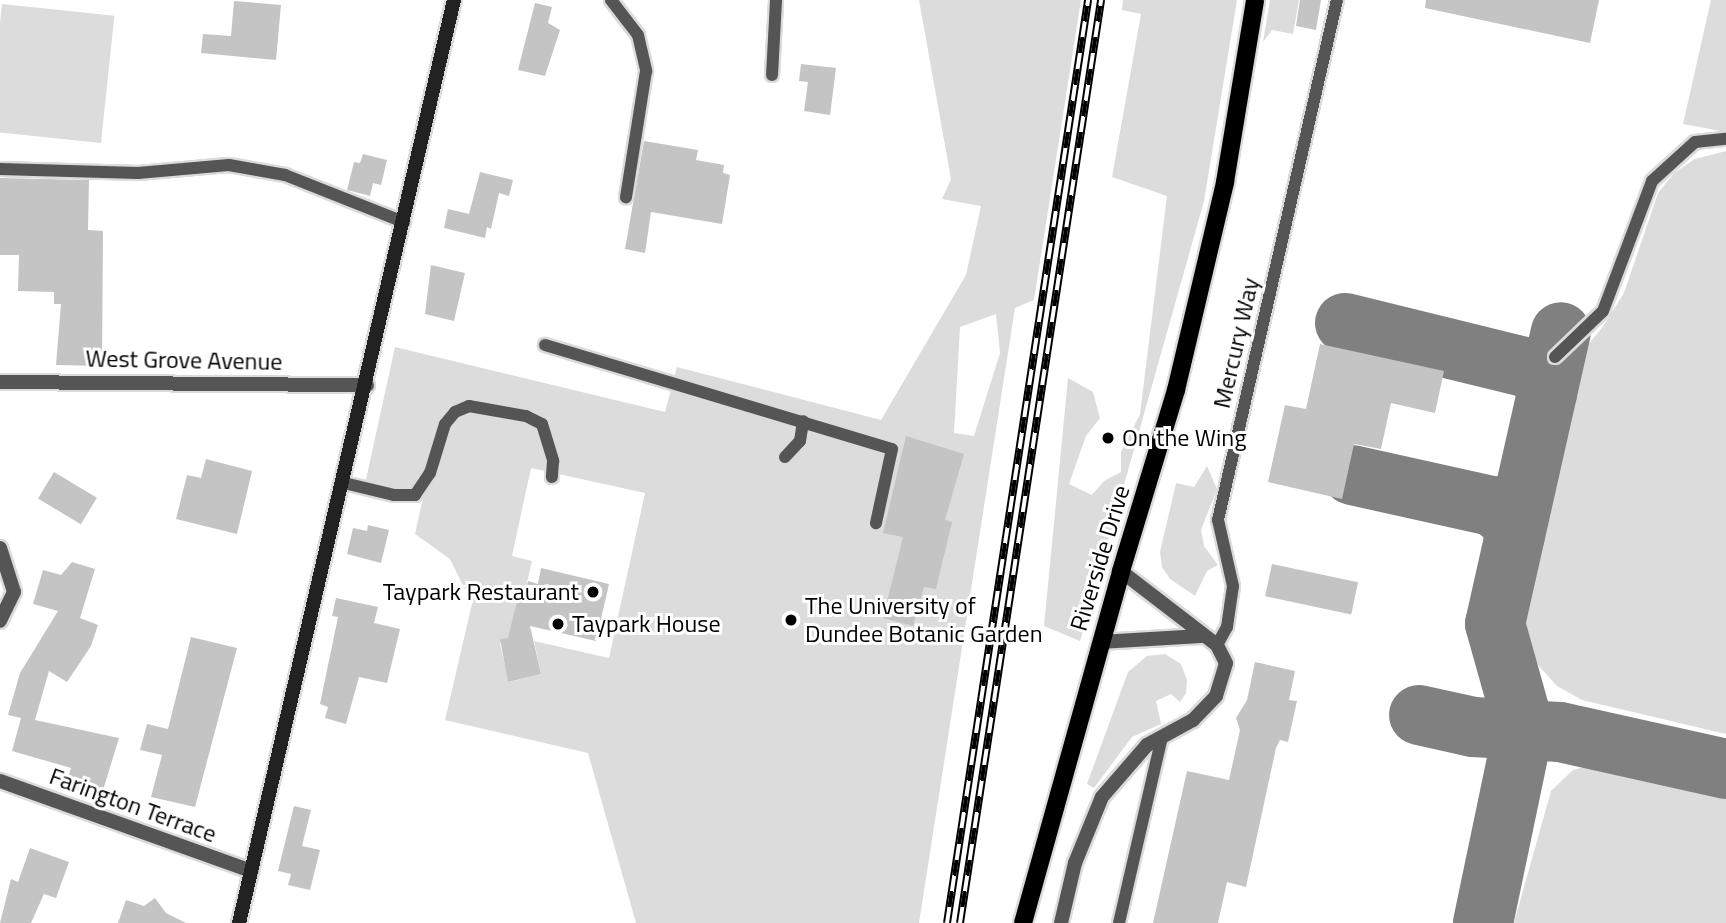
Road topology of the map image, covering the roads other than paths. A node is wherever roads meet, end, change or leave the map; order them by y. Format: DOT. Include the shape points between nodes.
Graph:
graph roads {
  1 [pos="454,0"];
  2 [pos="611,0"];
  3 [pos="776,0"];
  4 [pos="1255,0"];
  5 [pos="1337,0"];
  6 [pos="772,75"];
  7 [pos="1726,139"];
  8 [pos="0,169"];
  9 [pos="626,197"];
  10 [pos="404,222"];
  11 [pos="545,345"];
  12 [pos="1555,357"];
  13 [pos="0,382"];
  14 [pos="367,385"];
  15 [pos="803,421"];
  16 [pos="785,457"];
  17 [pos="552,477"];
  18 [pos="344,483"];
  19 [pos="876,523"];
  20 [pos="0,548"];
  21 [pos="1121,571"];
  22 [pos="0,621"];
  23 [pos="1201,636"];
  24 [pos="1100,642"];
  25 [pos="1217,645"];
  26 [pos="1162,737"];
  27 [pos="0,781"];
  28 [pos="251,871"];
  29 [pos="239,923"];
  30 [pos="1023,923"];
  31 [pos="1061,923"];
  32 [pos="1119,923"];
  1 -- 10 [label="street"];
  2 -- 9 [label="lane" via="638,35 646,71"];
  3 -- 6 [label="lane"];
  4 -- 21 [label="main road, Riverside Drive" via="1225,182 1182,364"];
  5 -- 25 [label="lane, Mercury Way" via="1218,520 1234,586 1227,627"];
  7 -- 12 [label="lane" via="1695,142 1652,181 1603,311"];
  8 -- 10 [label="lane" via="138,173 229,164 285,175"];
  10 -- 14 [label="street"];
  11 -- 15 [label="lane"];
  13 -- 14 [label="street, West Grove Avenue"];
  14 -- 18 [label="street"];
  15 -- 16 [label="lane" via="800,441"];
  15 -- 19 [label="lane" via="892,449"];
  17 -- 18 [label="lane" via="553,461 542,424 515,413 469,406 444,424 430,473 415,495"];
  18 -- 28 [label="street"];
  20 -- 22 [label="street" via="14,592"];
  21 -- 23 [label="street"];
  21 -- 24 [label="main road, Riverside Drive"];
  23 -- 24 [label="street"];
  23 -- 25 [label="street"];
  24 -- 30 [label="main road, Riverside Drive"];
  25 -- 26 [label="street" via="1226,663 1216,696 1193,720"];
  26 -- 31 [label="street" via="1124,766 1102,797 1075,863"];
  26 -- 32 [label="lane"];
  27 -- 28 [label="street, Farington Terrace"];
  28 -- 29 [label="street"];
}
